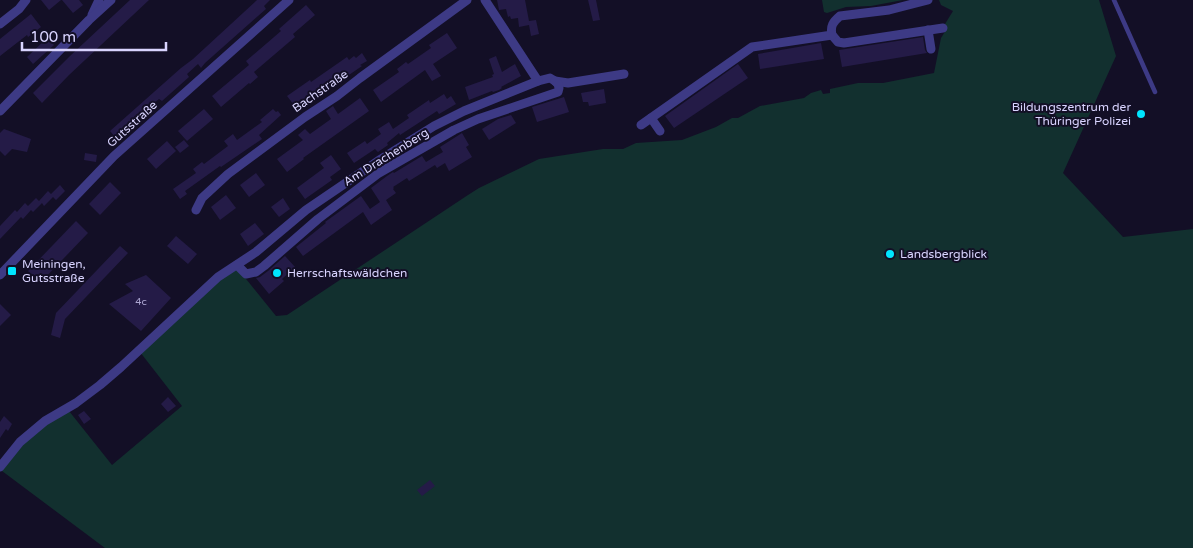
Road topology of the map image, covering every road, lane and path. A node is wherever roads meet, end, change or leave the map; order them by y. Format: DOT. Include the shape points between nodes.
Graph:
graph roads {
  1 [pos="26,0"];
  2 [pos="99,0"];
  3 [pos="110,0"];
  4 [pos="289,0"];
  5 [pos="466,0"];
  6 [pos="485,0"];
  7 [pos="928,0"];
  8 [pos="1114,0"];
  9 [pos="89,20"];
  10 [pos="0,24"];
  11 [pos="943,28"];
  12 [pos="928,30"];
  13 [pos="832,35"];
  14 [pos="931,49"];
  15 [pos="624,74"];
  16 [pos="538,81"];
  17 [pos="555,81"];
  18 [pos="1155,92"];
  19 [pos="0,111"];
  20 [pos="651,118"];
  21 [pos="641,125"];
  22 [pos="660,131"];
  23 [pos="196,210"];
  24 [pos="237,265"];
  25 [pos="0,275"];
  26 [pos="0,467"];
  1 -- 10 [label="street" via="20,9"];
  2 -- 9 [label="street"];
  3 -- 9 [label="street"];
  4 -- 25 [label="street, Gutsstraße" via="114,156"];
  5 -- 23 [label="street, Bachstraße" via="228,174 202,198"];
  6 -- 16 [label="street"];
  7 -- 13 [label="street" via="889,10 840,16 832,25"];
  8 -- 18 [label="lane"];
  9 -- 19 [label="street"];
  11 -- 12 [label="street"];
  12 -- 13 [label="street" via="844,43"];
  12 -- 14 [label="street"];
  13 -- 20 [label="street" via="752,48"];
  15 -- 17 [label="street, Am Drachenberg" via="568,83"];
  16 -- 17 [label="street, Am Drachenberg" via="550,78"];
  16 -- 24 [label="street, Am Drachenberg" via="452,116 415,137 306,210"];
  17 -- 24 [label="street, Am Drachenberg" via="558,92 478,119 379,173 256,272 246,274"];
  20 -- 21 [label="street"];
  20 -- 22 [label="street"];
  24 -- 26 [label="street, Am Drachenberg" via="218,277 121,368 20,442"];
}
